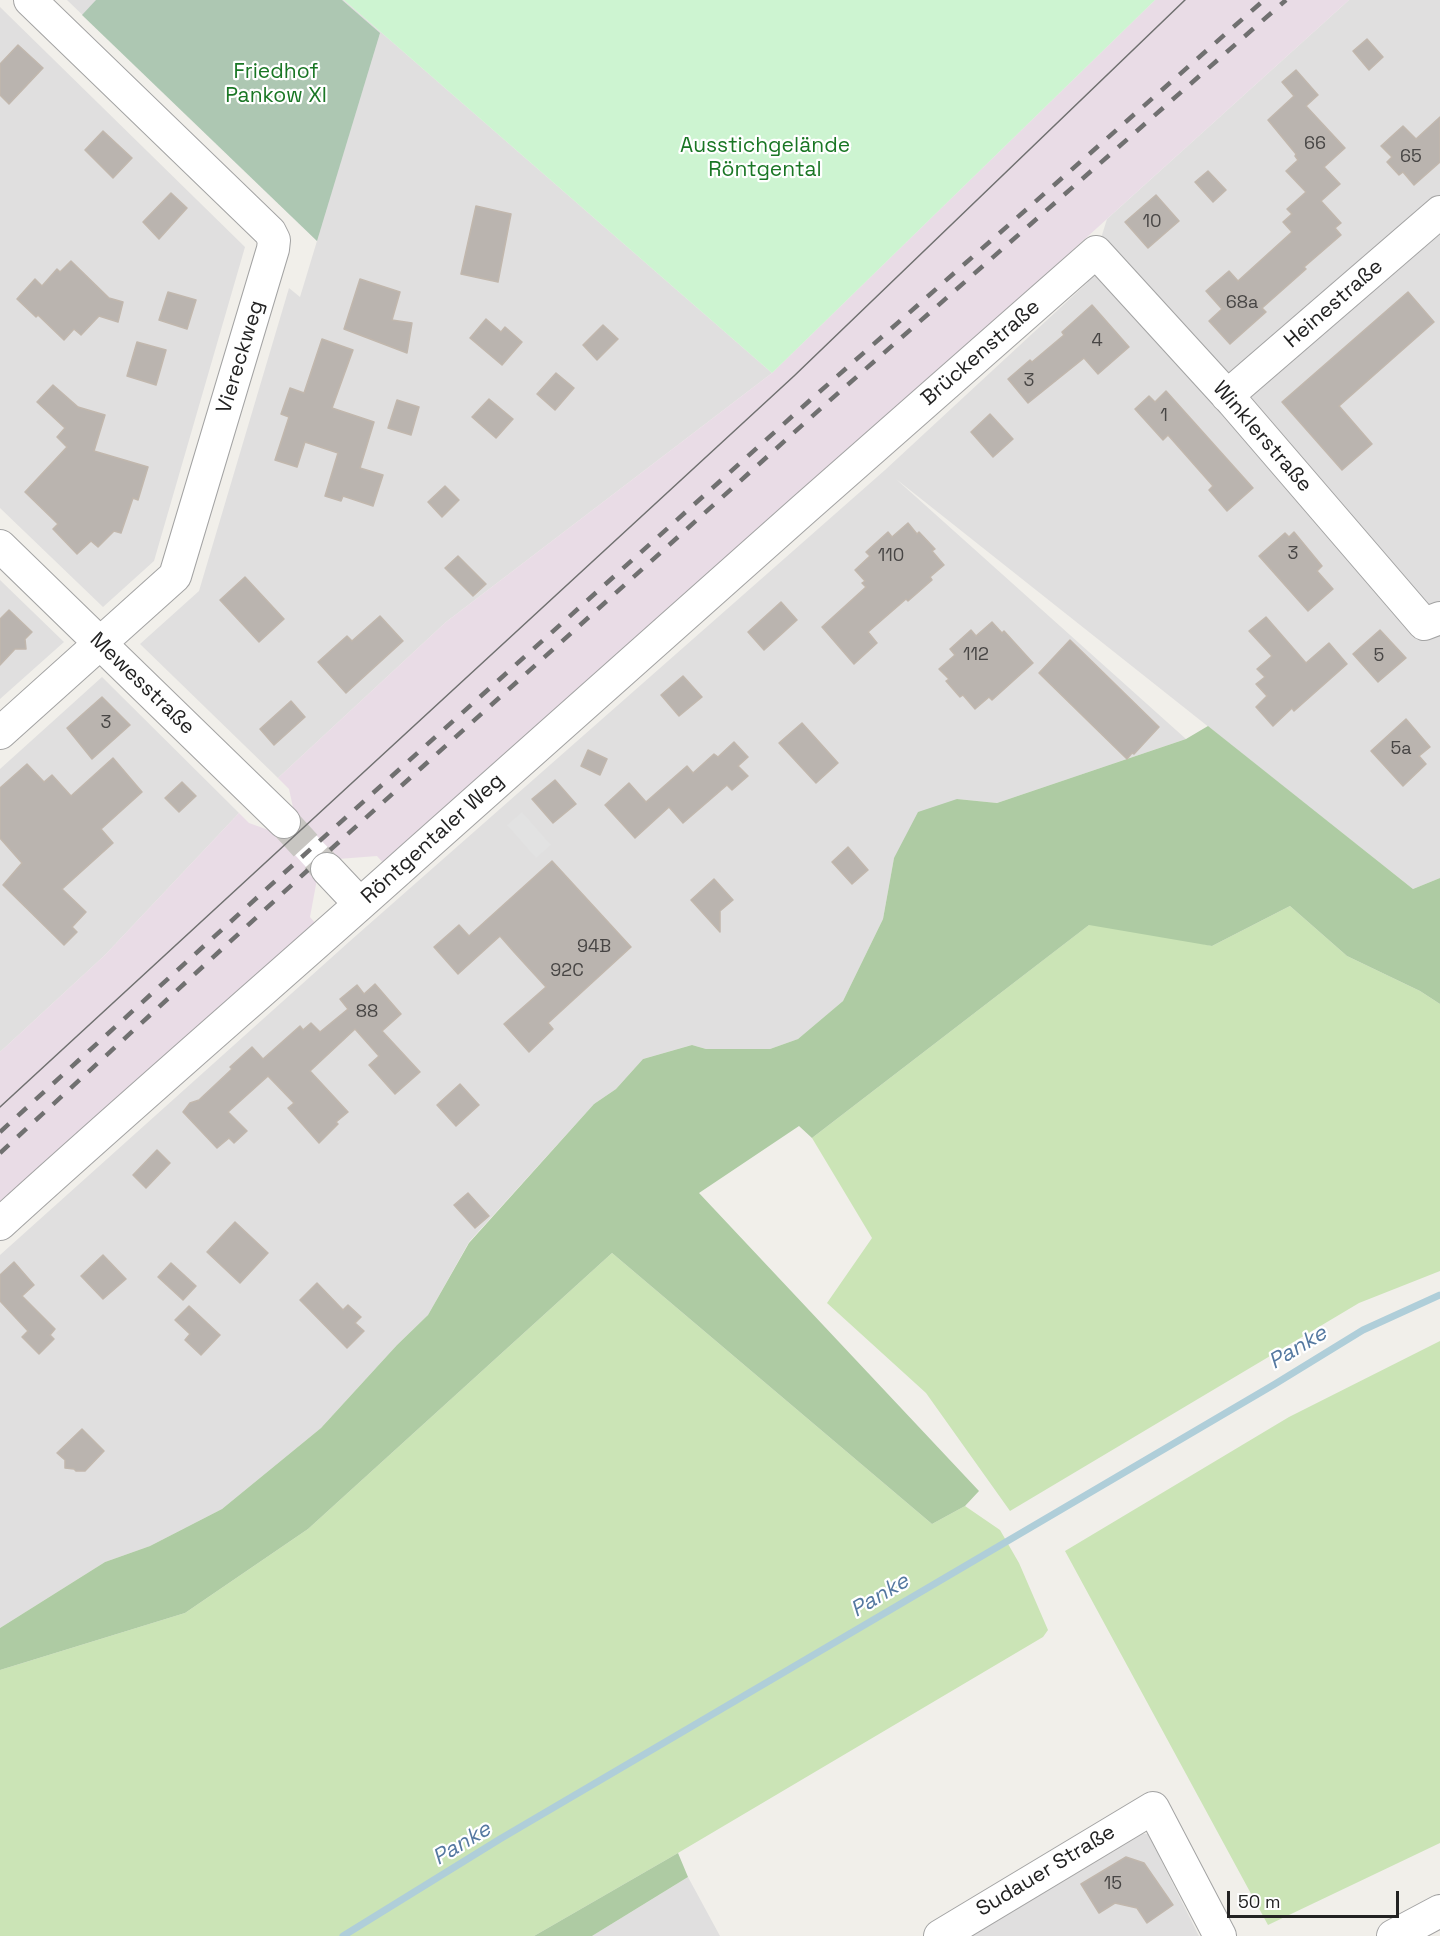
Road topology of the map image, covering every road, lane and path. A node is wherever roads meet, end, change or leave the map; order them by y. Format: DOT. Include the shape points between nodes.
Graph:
graph roads {
  1 [pos="30,0"];
  2 [pos="1440,212"];
  3 [pos="1096,252"];
  4 [pos="1227,396"];
  5 [pos="866,454"];
  6 [pos="0,546"];
  7 [pos="1432,621"];
  8 [pos="100,643"];
  9 [pos="0,733"];
  10 [pos="284,822"];
  11 [pos="327,869"];
  12 [pos="360,904"];
  13 [pos="0,1224"];
  14 [pos="1440,1911"];
  15 [pos="940,1936"];
  16 [pos="1220,1936"];
  17 [pos="1393,1936"];
  1 -- 8 [label="street, Viereckweg" via="274,240 175,576"];
  2 -- 4 [label="street, Heinestraße"];
  3 -- 4 [label="street, Winklerstraße"];
  3 -- 5 [label="street, Brückenstraße"];
  4 -- 7 [label="street, Winklerstraße"];
  5 -- 12 [label="street, Röntgentaler Weg"];
  6 -- 8 [label="street, Mewesstraße"];
  8 -- 9 [label="street, Viereckweg"];
  8 -- 10 [label="street, Mewesstraße"];
  11 -- 12 [label="street"];
  12 -- 13 [label="street, Röntgentaler Weg"];
  14 -- 17 [label="street"];
  15 -- 16 [label="street, Sudauer Straße" via="1153,1808"];
}
